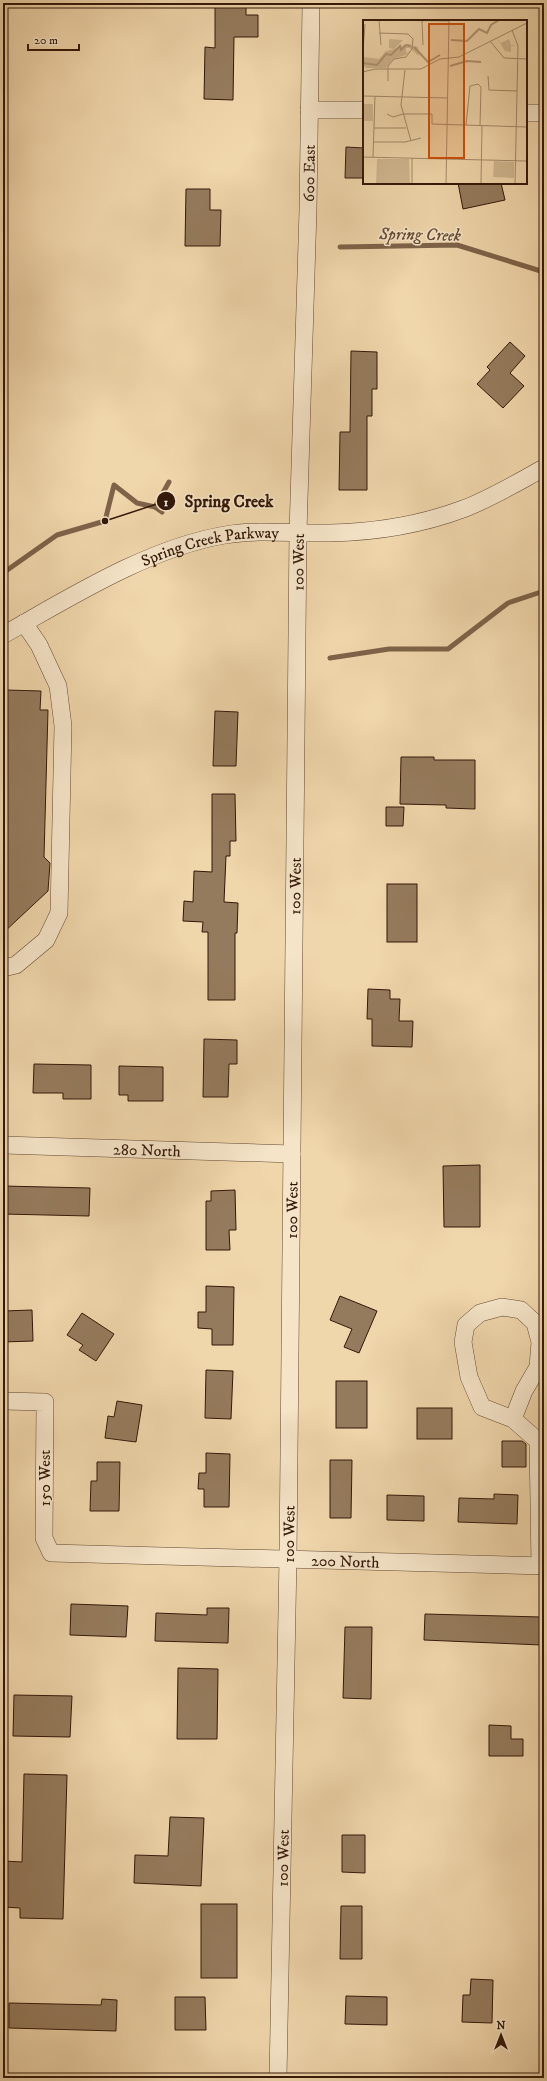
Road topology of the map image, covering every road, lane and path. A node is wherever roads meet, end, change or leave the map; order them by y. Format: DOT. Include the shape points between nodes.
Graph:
graph roads {
  1 [pos="311,3"];
  2 [pos="309,110"];
  3 [pos="363,110"];
  4 [pos="527,113"];
  5 [pos="544,113"];
  6 [pos="303,343"];
  7 [pos="544,468"];
  8 [pos="298,532"];
  9 [pos="24,623"];
  10 [pos="3,635"];
  11 [pos="3,968"];
  12 [pos="3,1145"];
  13 [pos="292,1154"];
  14 [pos="3,1401"];
  15 [pos="513,1419"];
  16 [pos="51,1553"];
  17 [pos="288,1558"];
  18 [pos="542,1566"];
  19 [pos="278,2078"];
  1 -- 2 [label="street, 600 East"];
  2 -- 3 [label="street"];
  2 -- 6 [label="street, 600 East"];
  4 -- 5 [label="street"];
  6 -- 8 [label="street, 100 West"];
  7 -- 8 [label="street, Spring Creek Parkway" via="464,509 407,526 330,533"];
  8 -- 9 [label="street, Spring Creek Parkway" via="225,534 181,546 134,564"];
  8 -- 13 [label="street, 100 West"];
  9 -- 10 [label="street, Spring Creek Parkway"];
  9 -- 11 [label="street" via="39,645 58,686 64,726 59,913 46,940 16,965"];
  12 -- 13 [label="street, 280 North"];
  13 -- 17 [label="street, 100 West"];
  14 -- 16 [label="street, 150 West" via="45,1402 44,1538"];
  15 -- 15 [label="street" via="482,1407 469,1377 463,1342 466,1325 480,1313 502,1307 521,1310 535,1323 540,1342 538,1367 524,1391"];
  15 -- 18 [label="street" via="538,1441"];
  16 -- 17 [label="street, 200 North"];
  17 -- 18 [label="street, 200 North"];
  17 -- 19 [label="street, 100 West"];
}
